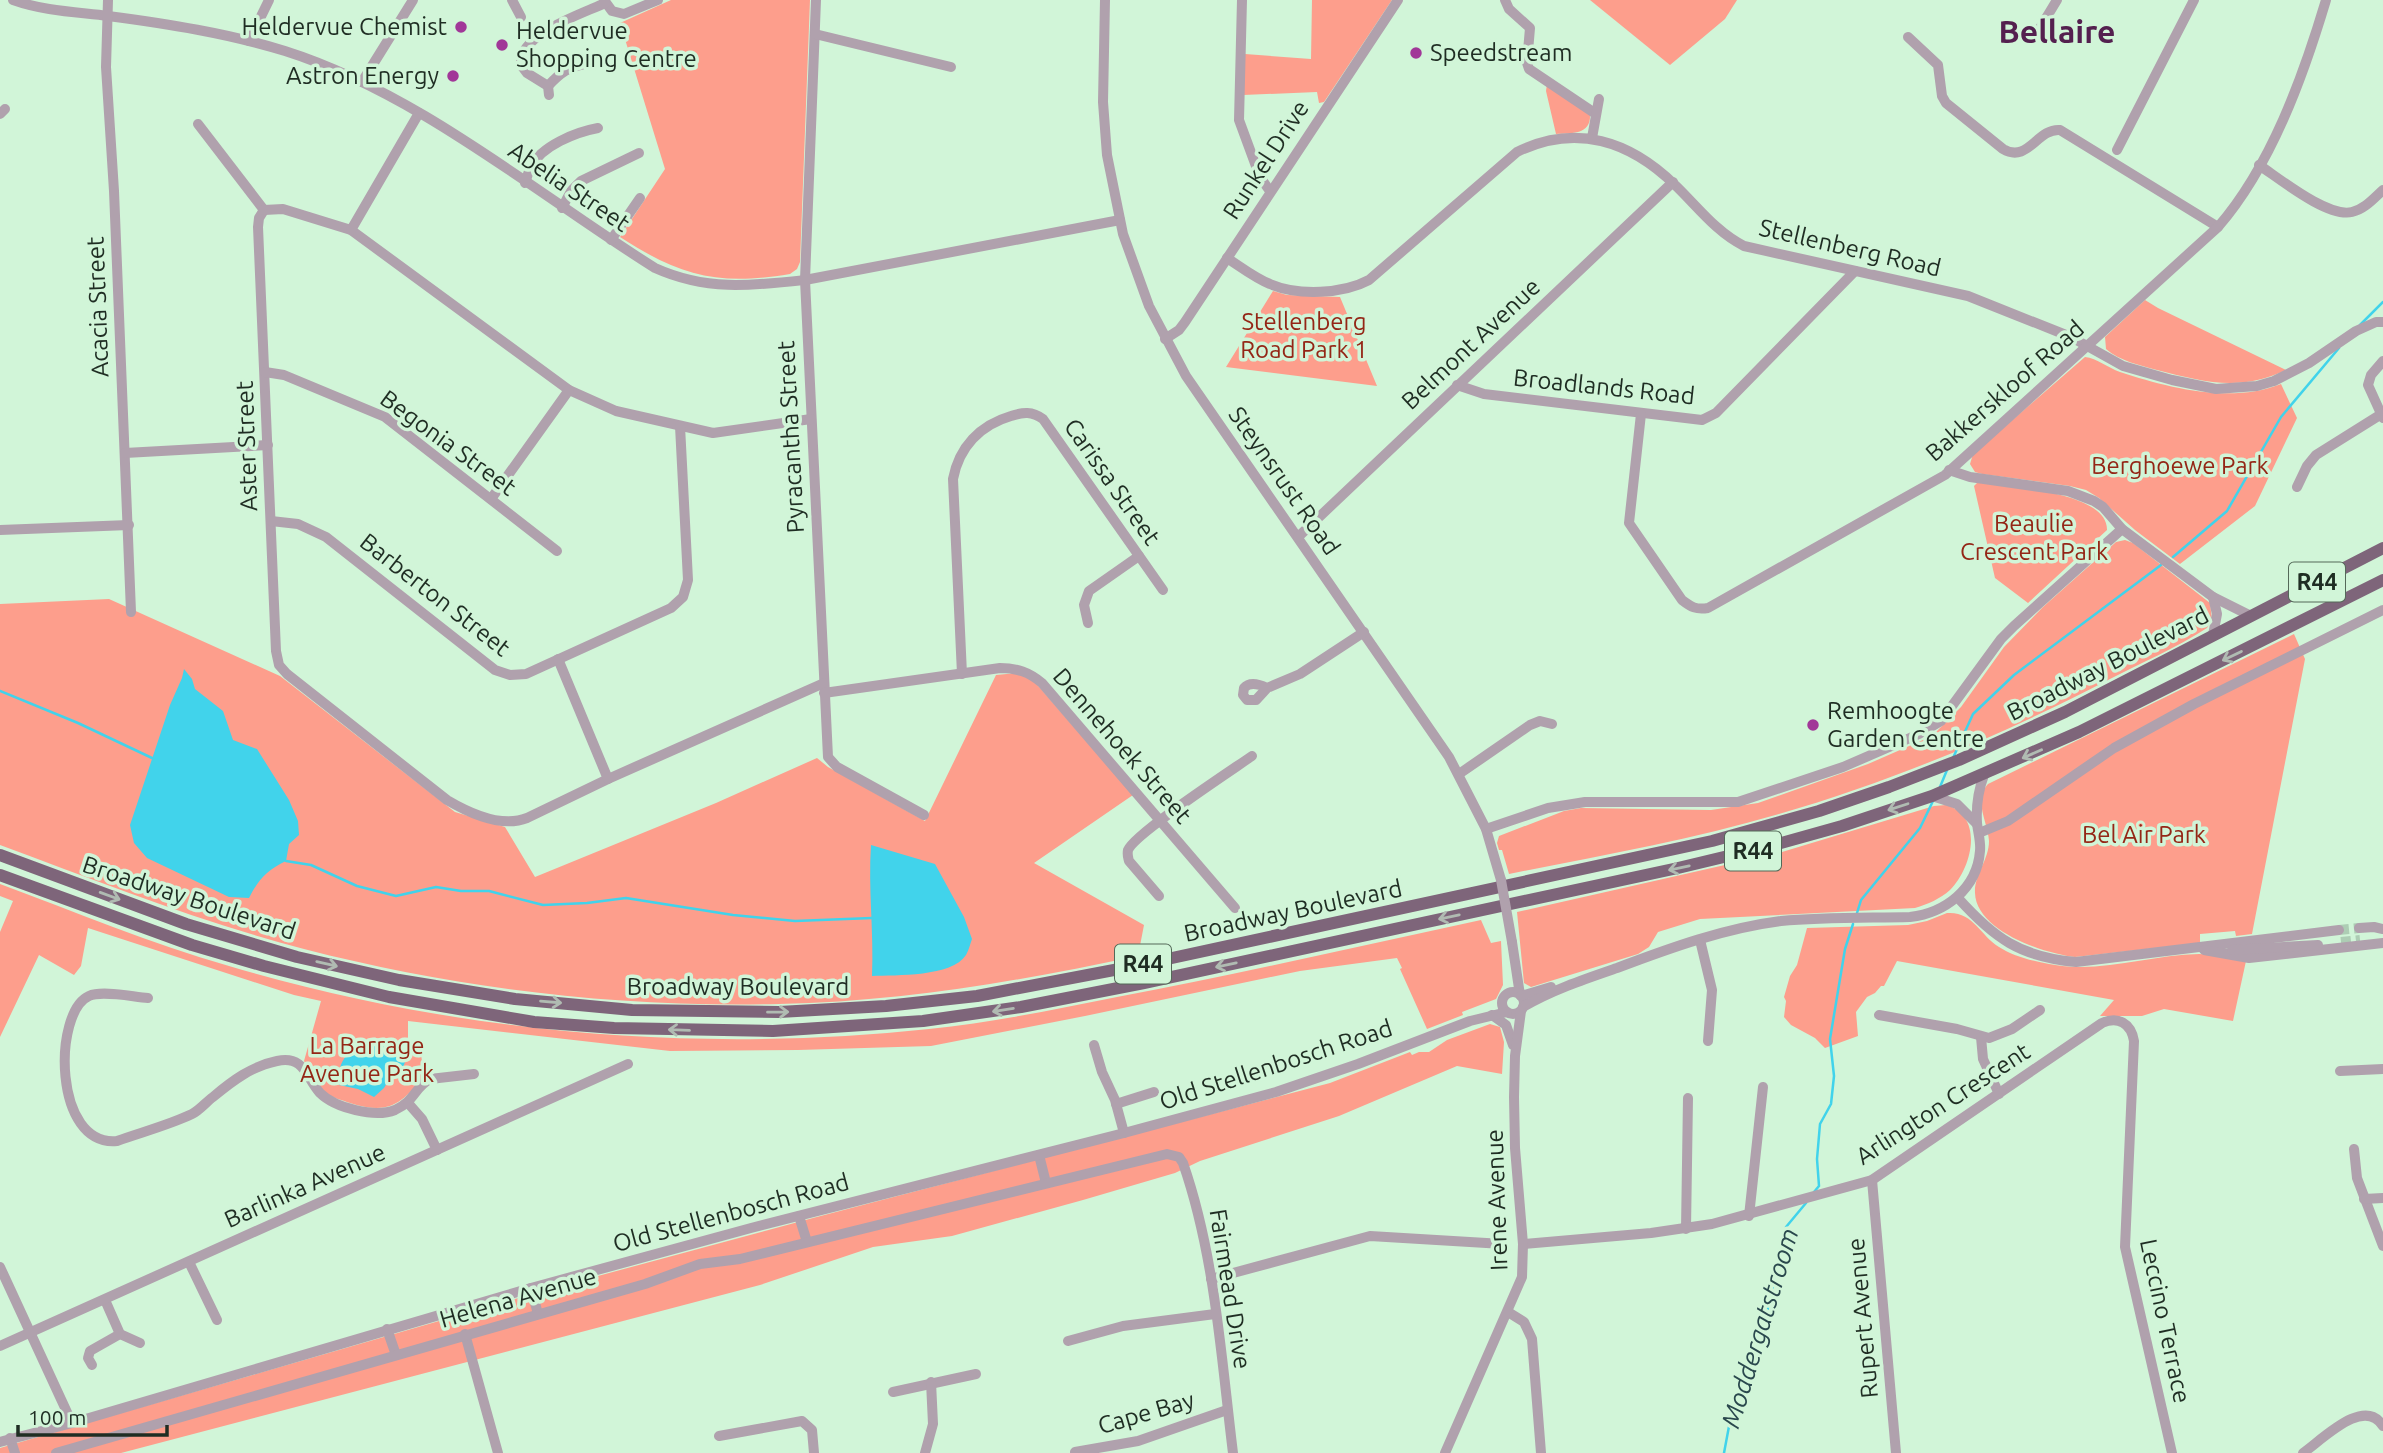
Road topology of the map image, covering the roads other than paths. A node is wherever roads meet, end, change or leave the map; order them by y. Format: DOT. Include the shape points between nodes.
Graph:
graph roads {
  1 [pos="13,0"];
  2 [pos="108,0"];
  3 [pos="269,0"];
  4 [pos="413,0"];
  5 [pos="512,0"];
  6 [pos="658,0"];
  7 [pos="816,0"];
  8 [pos="1105,0"];
  9 [pos="1242,0"];
  10 [pos="1398,0"];
  11 [pos="1504,0"];
  12 [pos="2057,0"];
  13 [pos="2194,0"];
  14 [pos="2326,0"];
  15 [pos="605,1"];
  16 [pos="106,16"];
  17 [pos="521,17"];
  18 [pos="815,34"];
  19 [pos="1908,37"];
  20 [pos="2034,38"];
  21 [pos="249,41"];
  22 [pos="587,64"];
  23 [pos="951,67"];
  24 [pos="362,82"];
  25 [pos="1599,99"];
  26 [pos="419,113"];
  27 [pos="1596,114"];
  28 [pos="198,124"];
  29 [pos="598,128"];
  30 [pos="1592,138"];
  31 [pos="2117,150"];
  32 [pos="639,153"];
  33 [pos="2259,165"];
  34 [pos="1673,182"];
  35 [pos="525,183"];
  36 [pos="2383,190"];
  37 [pos="1270,191"];
  38 [pos="640,198"];
  39 [pos="562,208"];
  40 [pos="616,209"];
  41 [pos="264,210"];
  42 [pos="625,220"];
  43 [pos="1120,220"];
  44 [pos="2218,228"];
  45 [pos="351,230"];
  46 [pos="611,240"];
  47 [pos="1227,258"];
  48 [pos="1855,271"];
  49 [pos="805,280"];
  50 [pos="2383,322"];
  51 [pos="1165,339"];
  52 [pos="2088,347"];
  53 [pos="2383,361"];
  54 [pos="265,372"];
  55 [pos="1457,385"];
  56 [pos="569,390"];
  57 [pos="1641,414"];
  58 [pos="2382,415"];
  59 [pos="811,419"];
  60 [pos="680,426"];
  61 [pos="268,445"];
  62 [pos="125,453"];
  63 [pos="1949,470"];
  64 [pos="2297,487"];
  65 [pos="491,499"];
  66 [pos="271,521"];
  67 [pos="129,525"];
  68 [pos="2122,529"];
  69 [pos="0,530"];
  70 [pos="1298,537"];
  71 [pos="2383,548"];
  72 [pos="558,551"];
  73 [pos="1139,556"];
  74 [pos="2383,580"];
  75 [pos="1163,590"];
  76 [pos="2213,597"];
  77 [pos="2383,610"];
  78 [pos="131,612"];
  79 [pos="2251,616"];
  80 [pos="1088,623"];
  81 [pos="1364,632"];
  82 [pos="2213,635"];
  83 [pos="558,659"];
  84 [pos="962,674"];
  85 [pos="824,688"];
  86 [pos="1267,688"];
  87 [pos="1552,724"];
  88 [pos="1252,755"];
  89 [pos="1459,774"];
  90 [pos="1984,775"];
  91 [pos="608,779"];
  92 [pos="1932,796"];
  93 [pos="924,816"];
  94 [pos="1159,821"];
  95 [pos="1978,828"];
  96 [pos="1488,836"];
  97 [pos="0,855"];
  98 [pos="0,875"];
  99 [pos="1159,896"];
  100 [pos="1958,898"];
  101 [pos="1235,908"];
  102 [pos="2383,933"];
  103 [pos="2360,934"];
  104 [pos="1700,940"];
  105 [pos="2383,943"];
  106 [pos="2229,949"];
  107 [pos="1513,959"];
  108 [pos="1589,978"];
  109 [pos="1567,987"];
  110 [pos="1520,995"];
  111 [pos="1505,997"];
  112 [pos="148,998"];
  113 [pos="1522,1009"];
  114 [pos="2040,1010"];
  115 [pos="1507,1013"];
  116 [pos="1492,1015"];
  117 [pos="1879,1016"];
  118 [pos="1470,1021"];
  119 [pos="1518,1028"];
  120 [pos="2130,1029"];
  121 [pos="1981,1037"];
  122 [pos="1708,1041"];
  123 [pos="1094,1045"];
  124 [pos="1513,1045"];
  125 [pos="1515,1056"];
  126 [pos="628,1064"];
  127 [pos="2383,1069"];
  128 [pos="2340,1071"];
  129 [pos="474,1074"];
  130 [pos="1763,1087"];
  131 [pos="1154,1092"];
  132 [pos="1998,1094"];
  133 [pos="1688,1098"];
  134 [pos="408,1103"];
  135 [pos="1116,1104"];
  136 [pos="1124,1133"];
  137 [pos="2354,1149"];
  138 [pos="437,1150"];
  139 [pos="1039,1155"];
  140 [pos="1157,1155"];
  141 [pos="1872,1180"];
  142 [pos="1046,1183"];
  143 [pos="2383,1198"];
  144 [pos="2364,1199"];
  145 [pos="799,1216"];
  146 [pos="1749,1216"];
  147 [pos="1686,1229"];
  148 [pos="807,1242"];
  149 [pos="1503,1244"];
  150 [pos="1523,1244"];
  151 [pos="2383,1247"];
  152 [pos="189,1262"];
  153 [pos="0,1267"];
  154 [pos="1211,1279"];
  155 [pos="531,1288"];
  156 [pos="105,1300"];
  157 [pos="1508,1312"];
  158 [pos="538,1314"];
  159 [pos="1215,1314"];
  160 [pos="217,1320"];
  161 [pos="387,1329"];
  162 [pos="30,1333"];
  163 [pos="120,1334"];
  164 [pos="465,1334"];
  165 [pos="1068,1341"];
  166 [pos="140,1343"];
  167 [pos="0,1346"];
  168 [pos="396,1355"];
  169 [pos="92,1365"];
  170 [pos="976,1374"];
  171 [pos="931,1382"];
  172 [pos="893,1392"];
  173 [pos="1227,1410"];
  174 [pos="72,1423"];
  175 [pos="2383,1426"];
  176 [pos="719,1436"];
  177 [pos="5,1440"];
  178 [pos="1075,1452"];
  179 [pos="15,1453"];
  180 [pos="56,1453"];
  181 [pos="498,1453"];
  182 [pos="814,1453"];
  183 [pos="925,1453"];
  184 [pos="1233,1453"];
  185 [pos="1446,1453"];
  186 [pos="1541,1453"];
  187 [pos="1896,1453"];
  188 [pos="2172,1453"];
  189 [pos="2303,1453"];
  1 -- 16 [label="street, Abelia Street"];
  2 -- 16 [label="street, Acacia Street"];
  3 -- 21 [label="street"];
  4 -- 24 [label="street"];
  5 -- 17 [label="street"];
  6 -- 15 [label="street" via="624,15 612,11"];
  7 -- 18 [label="street, Pyracantha Street"];
  8 -- 43 [label="street, Steynsrust Road" via="1105,129"];
  9 -- 37 [label="street" via="1239,120 1260,177"];
  10 -- 37 [label="street, Runkel Drive"];
  11 -- 27 [label="street" via="1530,28 1530,69"];
  12 -- 20 [label="street"];
  13 -- 31 [label="street"];
  14 -- 33 [label="street, Bakkerskloof Road" via="2297,86"];
  15 -- 22 [label="street" via="537,36 520,61 548,90 562,71"];
  16 -- 21 [label="street, Abelia Street"];
  16 -- 62 [label="street, Acacia Street"];
  18 -- 23 [label="street"];
  18 -- 49 [label="street, Pyracantha Street"];
  19 -- 44 [label="street" via="1938,65 1946,103 2003,149 2020,153 2049,131 2060,130"];
  21 -- 24 [label="street, Abelia Street"];
  24 -- 26 [label="street, Abelia Street"];
  25 -- 27 [label="street"];
  26 -- 35 [label="street, Abelia Street"];
  26 -- 45 [label="street"];
  27 -- 30 [label="street"];
  28 -- 41 [label="street"];
  29 -- 35 [label="street" via="571,135 545,152 531,164"];
  30 -- 34 [label="street, Stellenberg Road" via="1625,148"];
  30 -- 47 [label="street, Stellenberg Road" via="1550,141 1517,152 1357,286 1334,291 1282,288"];
  32 -- 39 [label="street" via="581,181"];
  33 -- 36 [label="street" via="2334,212 2361,209"];
  33 -- 44 [label="street, Bakkerskloof Road"];
  34 -- 48 [label="street, Stellenberg Road" via="1721,231 1744,246"];
  34 -- 55 [label="street, Belmont Avenue"];
  35 -- 39 [label="street, Abelia Street"];
  37 -- 47 [label="street, Runkel Drive"];
  38 -- 42 [label="street"];
  39 -- 46 [label="street, Abelia Street"];
  40 -- 42 [label="street"];
  41 -- 45 [label="street" via="283,209"];
  41 -- 54 [label="street, Aster Street" via="258,227"];
  42 -- 46 [label="street"];
  43 -- 49 [label="street, Abelia Street"];
  43 -- 51 [label="street, Steynsrust Road"];
  44 -- 52 [label="street, Bakkerskloof Road"];
  45 -- 56 [label="street"];
  46 -- 49 [label="street, Abelia Street" via="655,268 703,284 753,286"];
  47 -- 51 [label="street, Runkel Drive" via="1179,330"];
  48 -- 52 [label="street, Stellenberg Road" via="1968,296"];
  48 -- 57 [label="street, Broadlands Road" via="1716,413 1702,420"];
  49 -- 59 [label="street, Pyracantha Street"];
  50 -- 52 [label="street, Stellenberg Road" via="2367,325 2274,382 2247,387 2217,388 2172,380 2139,371"];
  51 -- 70 [label="street, Steynsrust Road" via="1185,376"];
  52 -- 63 [label="street, Bakkerskloof Road"];
  53 -- 58 [label="street" via="2368,385"];
  54 -- 61 [label="street, Aster Street"];
  54 -- 65 [label="street, Begonia Street" via="284,375 375,411"];
  55 -- 57 [label="street, Broadlands Road" via="1484,394"];
  55 -- 70 [label="street, Belmont Avenue"];
  56 -- 60 [label="street" via="616,411"];
  56 -- 65 [label="street"];
  57 -- 63 [label="street, Bakkerskloof Road" via="1629,523 1682,600 1699,609"];
  58 -- 64 [label="street" via="2316,455"];
  59 -- 60 [label="street" via="722,433"];
  59 -- 85 [label="street, Pyracantha Street"];
  60 -- 83 [label="street, Barberton Street" via="688,580 683,597 671,608"];
  61 -- 62 [label="street"];
  61 -- 66 [label="street, Aster Street"];
  62 -- 67 [label="street, Acacia Street"];
  63 -- 68 [label="street" via="2081,495 2103,507"];
  65 -- 72 [label="street, Begonia Street"];
  66 -- 83 [label="street, Barberton Street" via="298,524 326,537 502,674 526,674"];
  66 -- 91 [label="street, Aster Street" via="279,665 439,794 469,811 512,822"];
  67 -- 69 [label="street"];
  67 -- 78 [label="street, Acacia Street"];
  68 -- 76 [label="street"];
  68 -- 96 [label="street" via="2001,639 1932,728 1843,767 1738,802 1585,802 1548,808"];
  70 -- 81 [label="street, Steynsrust Road"];
  71 -- 79 [label="main road, Broadway Boulevard / R44"];
  73 -- 75 [label="street, Carissa Street"];
  73 -- 80 [label="street" via="1088,591 1084,605"];
  73 -- 84 [label="street, Carissa Street" via="1043,419 1021,413 982,428 960,457 953,479"];
  74 -- 90 [label="main road, Broadway Boulevard / R44, one-way" via="2079,733"];
  76 -- 79 [label="street"];
  76 -- 82 [label="street" via="2217,614"];
  77 -- 95 [label="street" via="2123,742 2008,821"];
  79 -- 82 [label="main road, Broadway Boulevard / R44"];
  81 -- 86 [label="street" via="1300,674"];
  81 -- 89 [label="street, Steynsrust Road"];
  97 -- 82 [label="main road, Broadway Boulevard / R44, one-way" via="186,924 297,957 515,999 632,1010 779,1012 909,1004 1135,966 1740,835 1959,760 2065,712"];
  83 -- 91 [label="street"];
  84 -- 85 [label="street, Dennehoek Street"];
  84 -- 94 [label="street, Dennehoek Street" via="1009,668 1037,678"];
  85 -- 91 [label="street, Aster Street"];
  85 -- 93 [label="street, Pyracantha Street" via="830,761"];
  87 -- 89 [label="street" via="1530,725"];
  88 -- 94 [label="street"];
  89 -- 96 [label="street, Steynsrust Road"];
  90 -- 92 [label="main road, Broadway Boulevard / R44"];
  90 -- 95 [label="street" via="1977,798"];
  92 -- 95 [label="street" via="1957,804"];
  92 -- 98 [label="main road, Broadway Boulevard / R44, one-way" via="1741,854 1144,983 936,1019 773,1031 534,1022 389,997 192,946"];
  94 -- 99 [label="street" via="1131,846 1128,855"];
  94 -- 101 [label="street, Dennehoek Street"];
  95 -- 100 [label="street" via="1979,860"];
  96 -- 107 [label="street, Steynsrust Road, bridge" via="1501,880"];
  100 -- 104 [label="street" via="1923,916 1781,921"];
  100 -- 106 [label="street" via="1995,935 2058,960"];
  102 -- 103 [label="street"];
  104 -- 108 [label="street"];
  104 -- 122 [label="street" via="1712,990"];
  105 -- 106 [label="street" via="2249,958"];
  106 -- 106 [label="street" via="2292,935 2340,936"];
  107 -- 110 [label="street, Steynsrust Road"];
  107 -- 111 [label="street, Steynsrust Road"];
  108 -- 109 [label="street"];
  108 -- 110 [label="street"];
  109 -- 113 [label="street"];
  109 -- 119 [label="street" via="1535,1007"];
  110 -- 111 [label="street"];
  110 -- 113 [label="street"];
  111 -- 115 [label="street" via="1502,1004"];
  111 -- 118 [label="street, Old Stellenbosch Road"];
  112 -- 134 [label="street" via="89,996 79,1005 67,1035 69,1099 84,1130 104,1140 117,1141 192,1114 239,1076 279,1060 297,1063 325,1097 361,1112 384,1113"];
  113 -- 115 [label="street"];
  113 -- 119 [label="street, Irene Avenue"];
  114 -- 121 [label="street" via="2003,1035"];
  115 -- 116 [label="street, Old Stellenbosch Road"];
  115 -- 124 [label="street, Irene Avenue"];
  116 -- 118 [label="street, Old Stellenbosch Road"];
  116 -- 124 [label="street" via="1506,1025"];
  117 -- 121 [label="street"];
  118 -- 136 [label="street, Old Stellenbosch Road" via="1358,1065"];
  119 -- 125 [label="street, Irene Avenue"];
  120 -- 132 [label="street, Arlington Crescent" via="2117,1020 2105,1021"];
  120 -- 188 [label="street, Leccino Terrace" via="2134,1041 2125,1247"];
  121 -- 132 [label="street" via="1983,1059"];
  123 -- 135 [label="street"];
  124 -- 125 [label="street, Irene Avenue"];
  125 -- 150 [label="street, Irene Avenue" via="1515,1148"];
  126 -- 138 [label="street, Barlinka Avenue"];
  127 -- 128 [label="street"];
  129 -- 134 [label="street" via="430,1079"];
  130 -- 146 [label="street"];
  131 -- 135 [label="street"];
  132 -- 141 [label="street, Arlington Crescent"];
  133 -- 147 [label="street"];
  134 -- 138 [label="street" via="422,1119"];
  135 -- 136 [label="street"];
  136 -- 139 [label="street, Old Stellenbosch Road"];
  137 -- 144 [label="street"];
  138 -- 152 [label="street, Barlinka Avenue"];
  139 -- 142 [label="street"];
  139 -- 145 [label="street, Old Stellenbosch Road"];
  140 -- 142 [label="street, Helena Avenue"];
  140 -- 154 [label="street, Fairmead Drive" via="1173,1154 1183,1163"];
  141 -- 146 [label="street, Arlington Crescent"];
  141 -- 187 [label="street, Rupert Avenue"];
  142 -- 148 [label="street, Helena Avenue"];
  143 -- 144 [label="street"];
  144 -- 151 [label="street"];
  145 -- 148 [label="street"];
  145 -- 155 [label="street, Old Stellenbosch Road"];
  146 -- 147 [label="street, Arlington Crescent"];
  147 -- 150 [label="street, Arlington Crescent"];
  148 -- 158 [label="street, Helena Avenue" via="700,1264"];
  149 -- 154 [label="street" via="1370,1236"];
  150 -- 157 [label="street, Irene Avenue" via="1522,1277"];
  152 -- 156 [label="street, Barlinka Avenue"];
  152 -- 160 [label="street"];
  153 -- 162 [label="street"];
  154 -- 159 [label="street, Fairmead Drive"];
  155 -- 158 [label="street"];
  155 -- 161 [label="street, Old Stellenbosch Road"];
  156 -- 162 [label="street, Barlinka Avenue"];
  156 -- 163 [label="street"];
  157 -- 185 [label="street, Irene Avenue"];
  157 -- 186 [label="street" via="1524,1322 1532,1339"];
  158 -- 164 [label="street, Helena Avenue"];
  159 -- 165 [label="street" via="1123,1326"];
  159 -- 173 [label="street, Fairmead Drive"];
  161 -- 168 [label="street"];
  161 -- 174 [label="street, Old Stellenbosch Road"];
  162 -- 167 [label="street, Barlinka Avenue"];
  162 -- 174 [label="street"];
  163 -- 166 [label="street"];
  163 -- 169 [label="street" via="90,1351"];
  164 -- 168 [label="street, Helena Avenue"];
  164 -- 181 [label="street"];
  168 -- 180 [label="street, Helena Avenue"];
  170 -- 171 [label="street"];
  171 -- 172 [label="street"];
  171 -- 183 [label="street" via="933,1424"];
  173 -- 178 [label="street, Cape Bay" via="1138,1441"];
  173 -- 184 [label="street, Fairmead Drive"];
  174 -- 177 [label="street, Old Stellenbosch Road"];
  175 -- 189 [label="street" via="2378,1418 2358,1415"];
  176 -- 182 [label="street" via="802,1420 812,1430"];
  177 -- 179 [label="street"];
}
